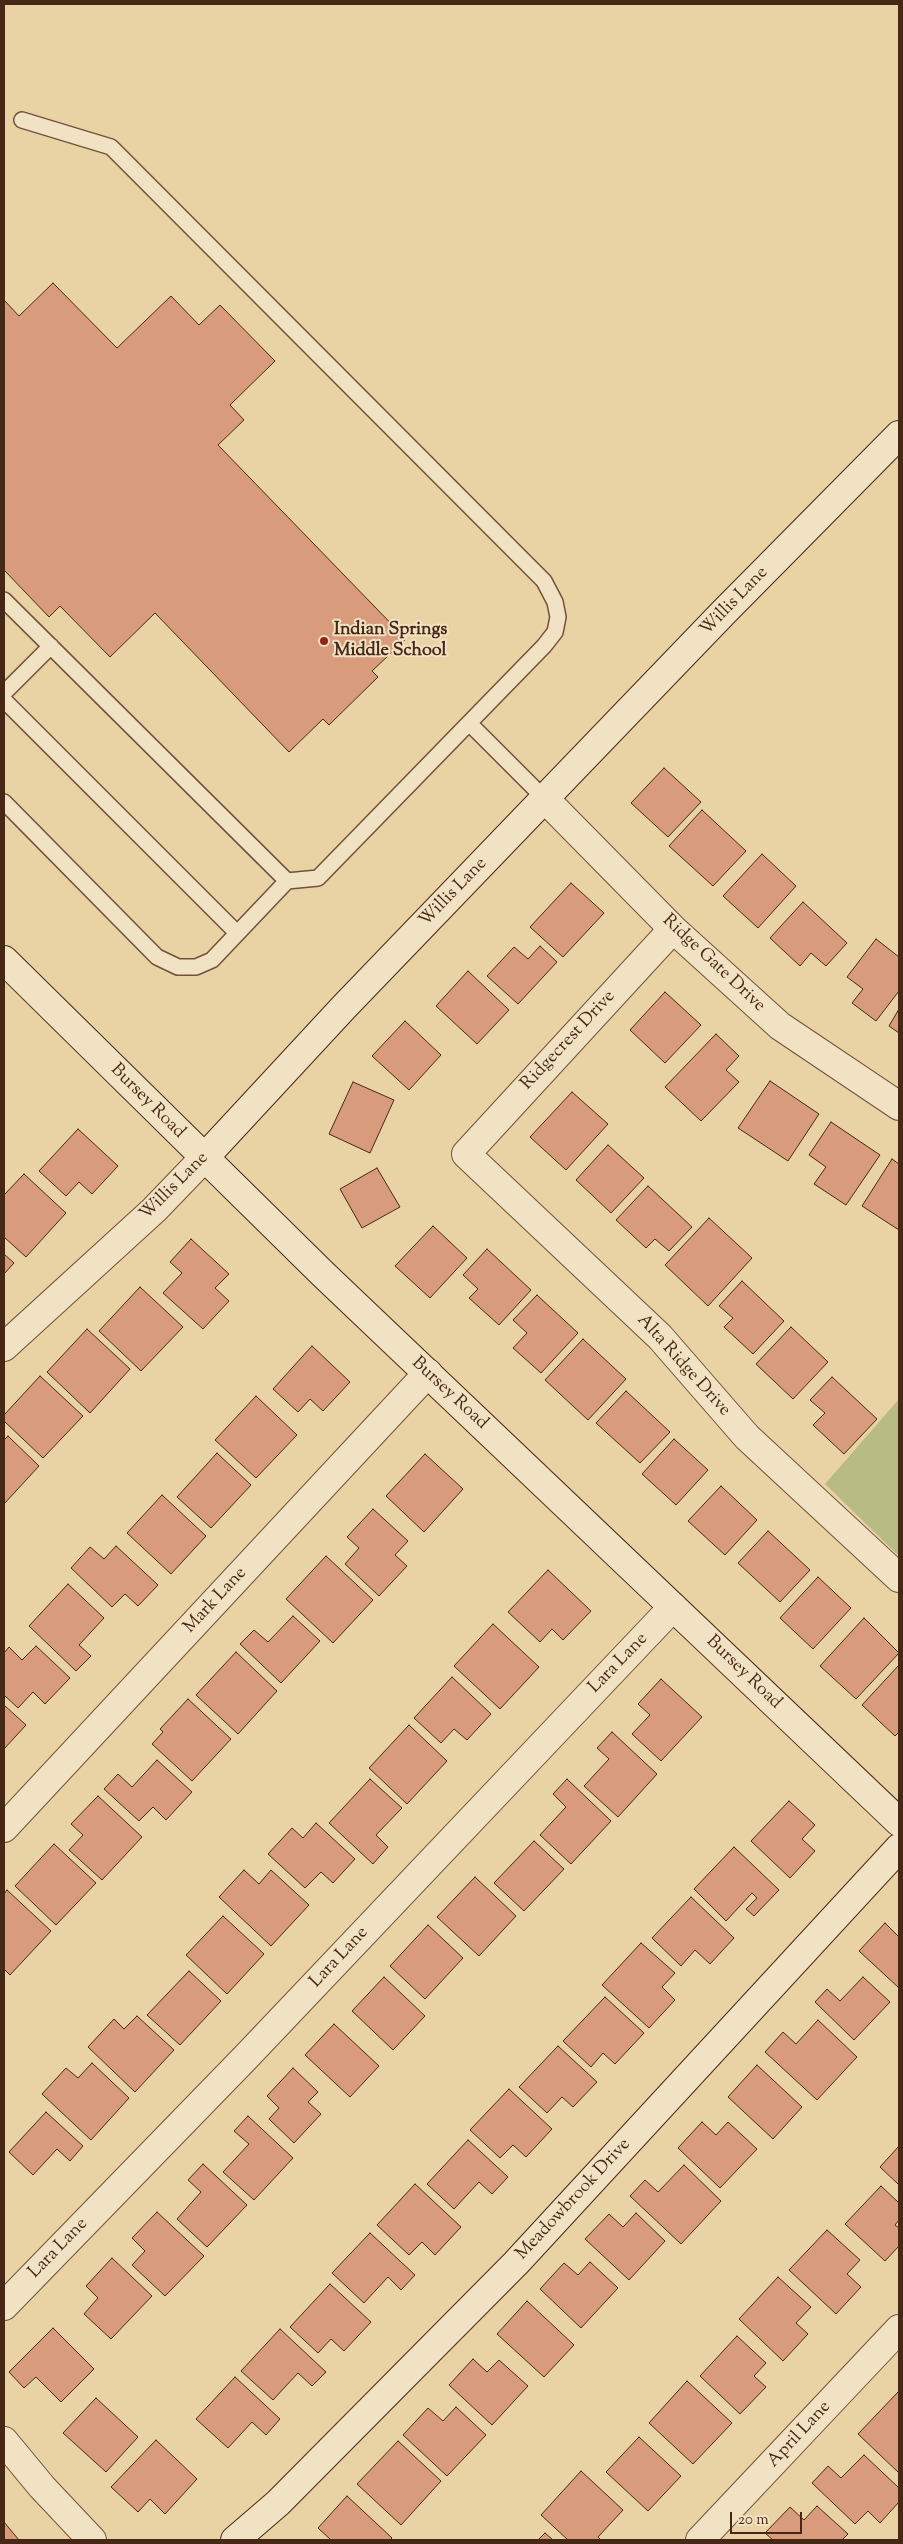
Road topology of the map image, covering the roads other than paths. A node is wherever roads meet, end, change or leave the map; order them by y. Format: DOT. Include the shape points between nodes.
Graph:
graph roads {
  1 [pos="22,120"];
  2 [pos="899,435"];
  3 [pos="4,600"];
  4 [pos="51,646"];
  5 [pos="4,693"];
  6 [pos="4,700"];
  7 [pos="470,723"];
  8 [pos="545,799"];
  9 [pos="4,802"];
  10 [pos="287,881"];
  11 [pos="673,929"];
  12 [pos="238,933"];
  13 [pos="4,960"];
  14 [pos="899,1106"];
  15 [pos="466,1154"];
  16 [pos="204,1158"];
  17 [pos="4,1347"];
  18 [pos="428,1373"];
  19 [pos="899,1578"];
  20 [pos="673,1607"];
  21 [pos="899,1822"];
  22 [pos="4,1828"];
  23 [pos="899,1848"];
  24 [pos="4,2306"];
  25 [pos="899,2329"];
  26 [pos="4,2440"];
  27 [pos="92,2540"];
  28 [pos="235,2540"];
  29 [pos="700,2540"];
  1 -- 7 [label="lane" via="112,147 544,581 555,602 558,617 555,632"];
  2 -- 8 [label="street, Willis Lane"];
  3 -- 4 [label="lane"];
  4 -- 5 [label="lane"];
  4 -- 10 [label="lane"];
  6 -- 12 [label="lane"];
  7 -- 8 [label="lane"];
  7 -- 10 [label="lane" via="318,878"];
  8 -- 11 [label="street, Ridge Gate Drive"];
  8 -- 16 [label="street, Willis Lane"];
  9 -- 12 [label="lane" via="157,957 178,967 196,967 212,960"];
  10 -- 12 [label="lane"];
  11 -- 14 [label="street, Ridge Gate Drive" via="780,1026"];
  11 -- 15 [label="street, Ridgecrest Drive"];
  13 -- 16 [label="street, Bursey Road"];
  15 -- 19 [label="street, Alta Ridge Drive" via="660,1337 747,1437"];
  16 -- 17 [label="street, Willis Lane" via="154,1210"];
  16 -- 18 [label="street, Bursey Road"];
  18 -- 20 [label="street, Bursey Road"];
  18 -- 22 [label="street, Mark Lane"];
  20 -- 21 [label="street, Bursey Road"];
  20 -- 24 [label="street, Lara Lane" via="253,2050"];
  23 -- 28 [label="street, Meadowbrook Drive" via="516,2263 278,2503"];
  25 -- 29 [label="street, April Lane"];
  26 -- 27 [label="street" via="42,2487"];
}
